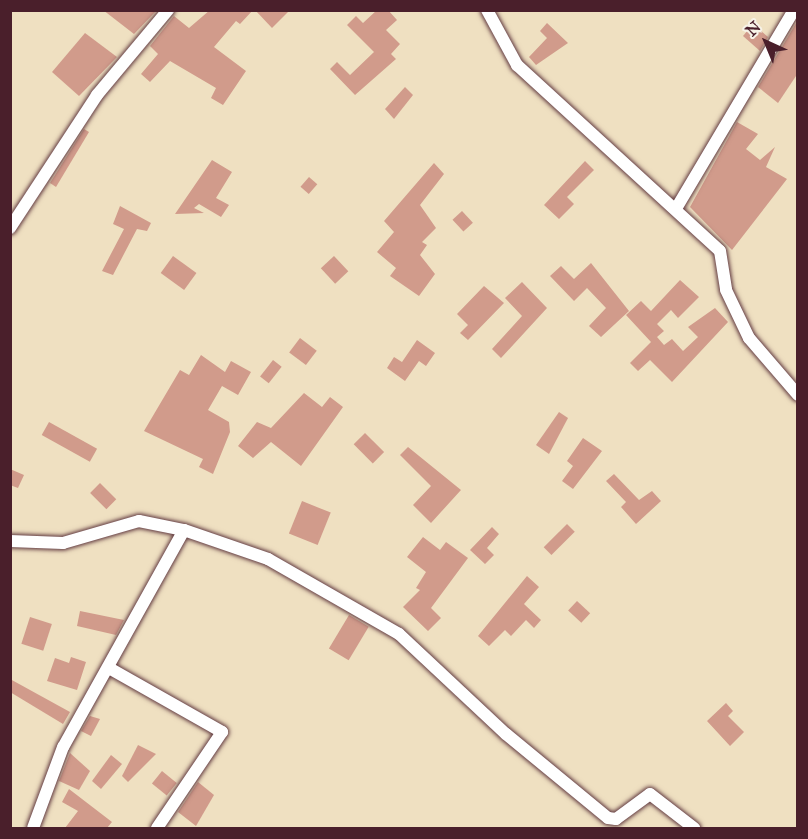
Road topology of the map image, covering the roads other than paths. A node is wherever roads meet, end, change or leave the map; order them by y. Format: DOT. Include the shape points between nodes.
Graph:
graph roads {
  1 [pos="168,10"];
  2 [pos="487,10"];
  3 [pos="794,10"];
  4 [pos="677,207"];
  5 [pos="10,228"];
  6 [pos="798,395"];
  7 [pos="184,530"];
  8 [pos="10,541"];
  9 [pos="109,668"];
  10 [pos="33,828"];
  11 [pos="157,828"];
  12 [pos="694,828"];
  1 -- 5 [label="street" via="97,95"];
  2 -- 4 [label="street" via="517,65"];
  3 -- 4 [label="street"];
  4 -- 6 [label="street" via="720,251 726,290 749,339"];
  7 -- 8 [label="street" via="139,521 81,540"];
  7 -- 9 [label="street"];
  7 -- 12 [label="street" via="268,559 399,634 506,735 608,818 615,819 650,794"];
  9 -- 10 [label="street" via="63,747"];
  9 -- 11 [label="street" via="222,732"];
}
